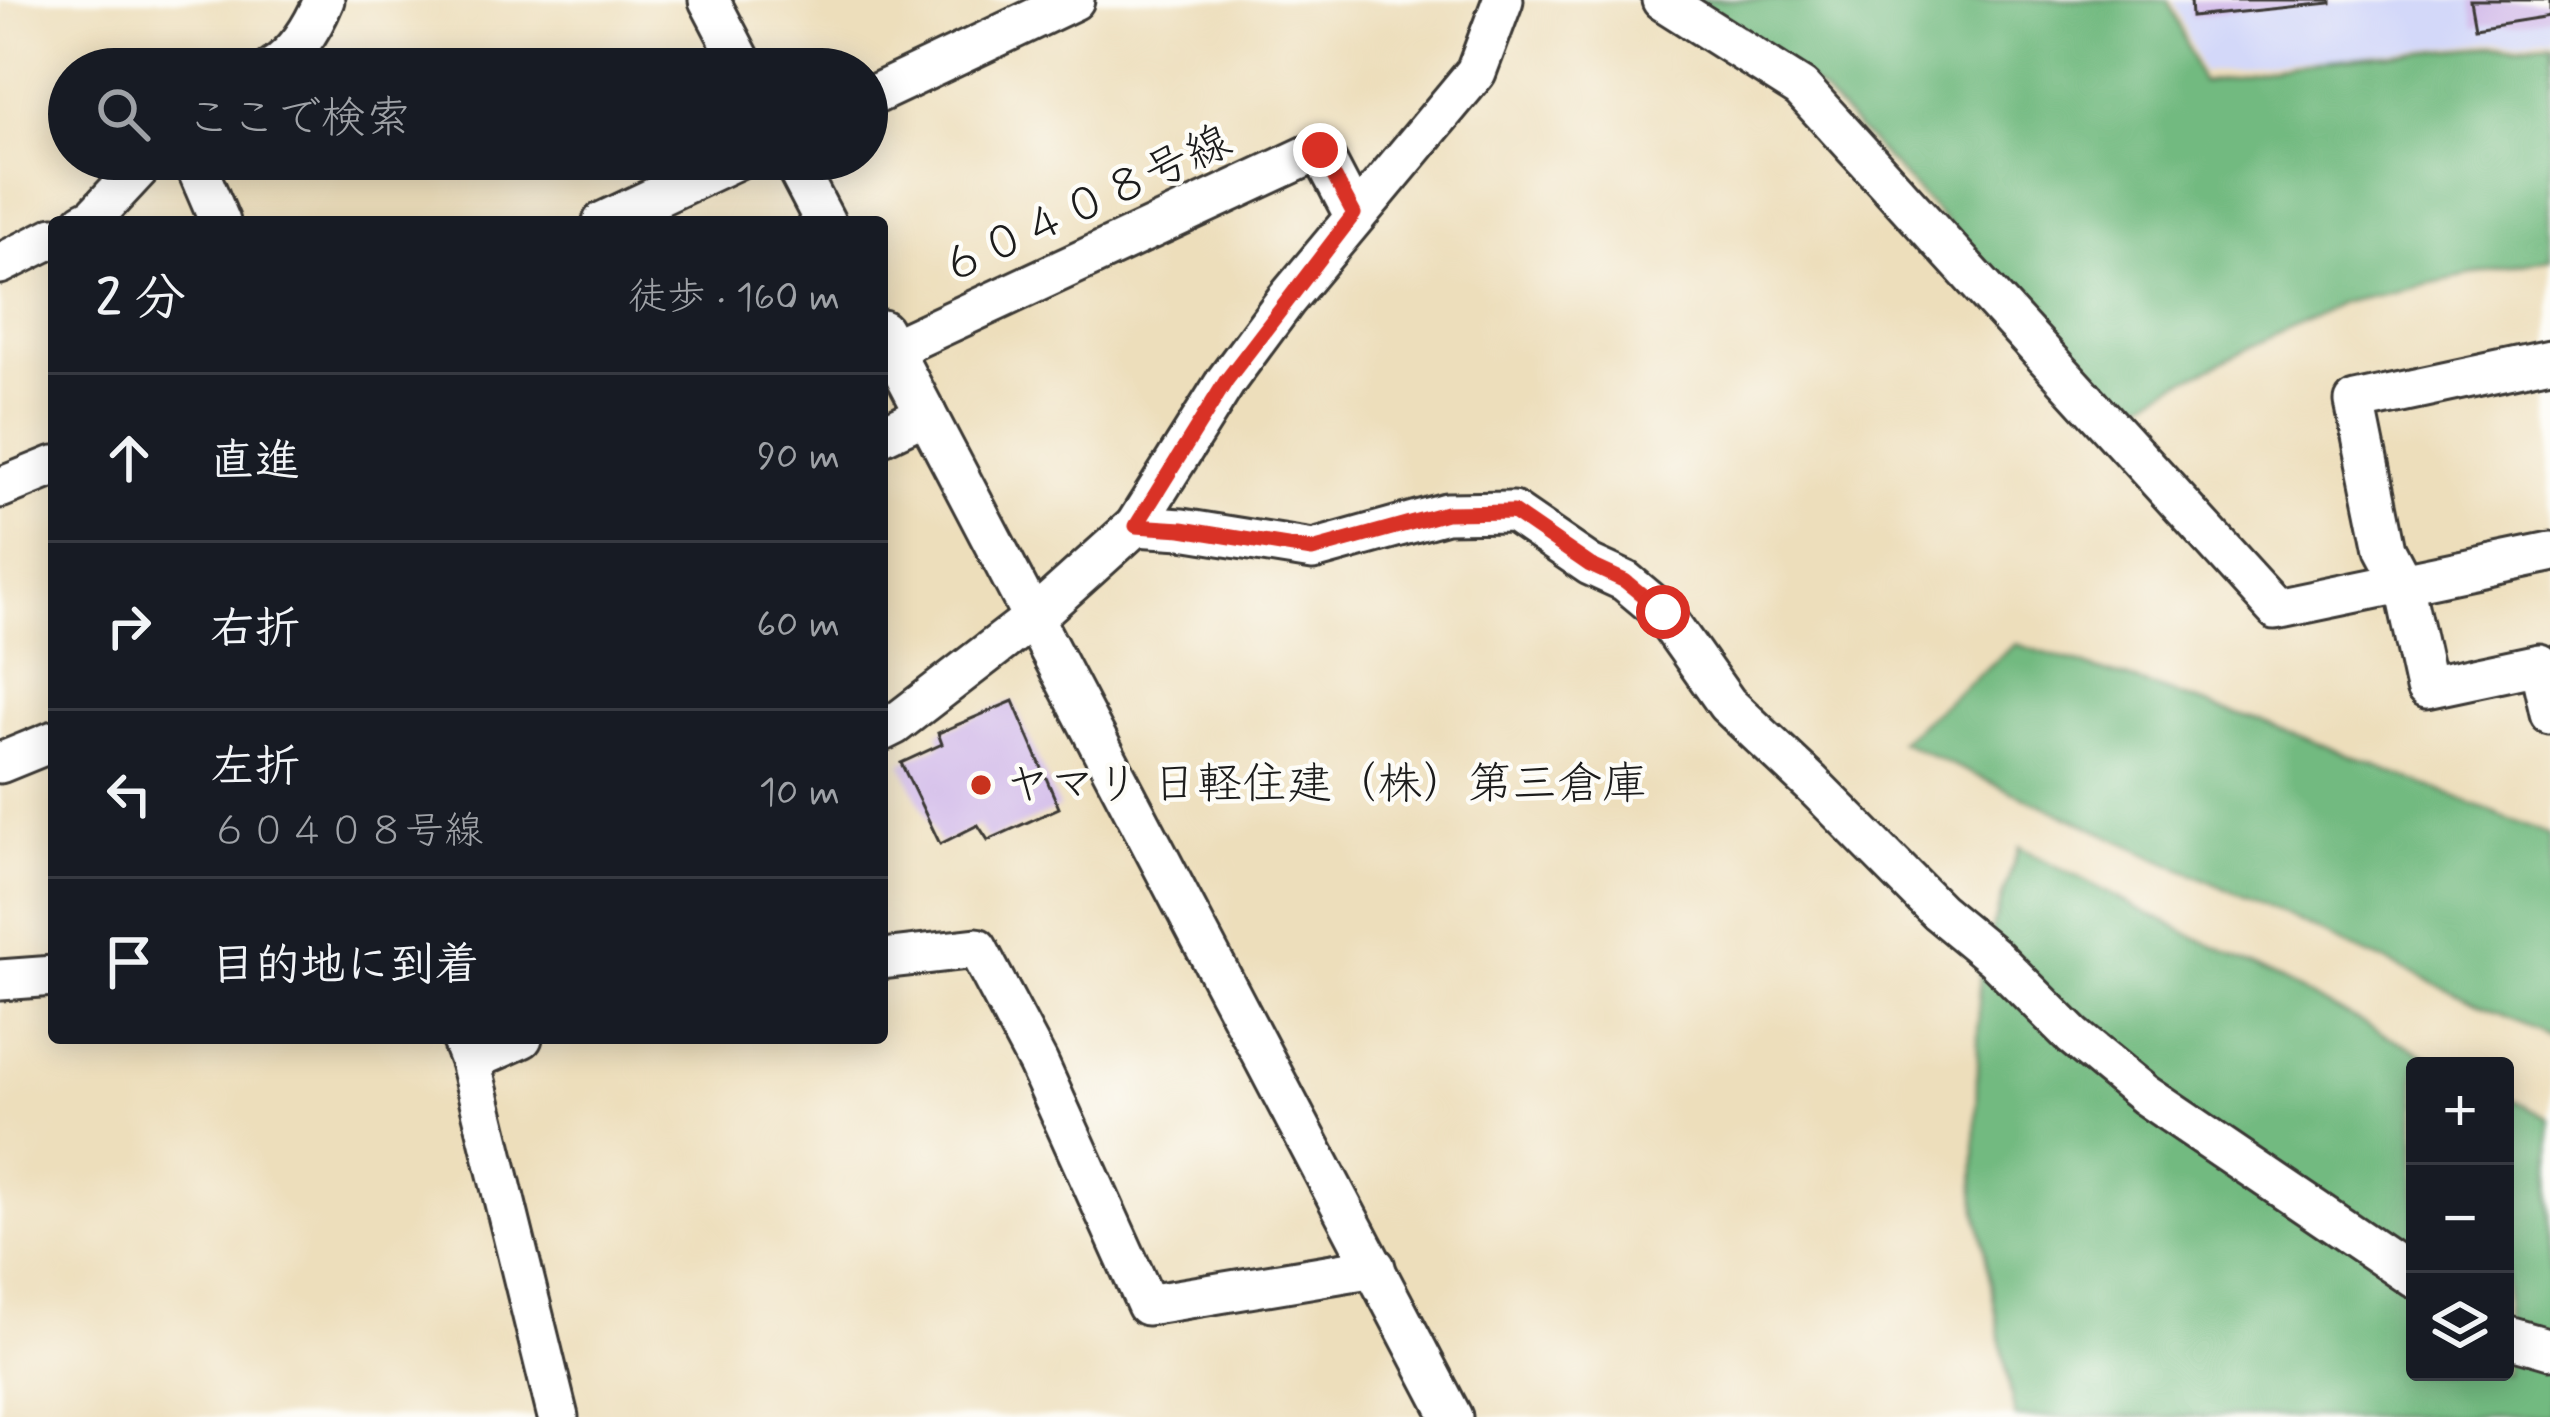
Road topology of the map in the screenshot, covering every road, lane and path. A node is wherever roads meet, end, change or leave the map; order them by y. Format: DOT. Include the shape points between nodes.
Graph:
graph roads {
  1 [pos="324,0"];
  2 [pos="709,0"];
  3 [pos="1074,0"];
  4 [pos="1502,0"];
  5 [pos="1662,0"];
  6 [pos="296,48"];
  7 [pos="734,48"];
  8 [pos="888,88"];
  9 [pos="128,180"];
  10 [pos="203,180"];
  11 [pos="692,180"];
  12 [pos="803,180"];
  13 [pos="1354,214"];
  14 [pos="95,216"];
  15 [pos="218,216"];
  16 [pos="616,216"];
  17 [pos="822,216"];
  18 [pos="48,241"];
  19 [pos="0,264"];
  20 [pos="888,339"];
  21 [pos="888,341"];
  22 [pos="2550,360"];
  23 [pos="926,414"];
  24 [pos="888,432"];
  25 [pos="48,468"];
  26 [pos="0,488"];
  27 [pos="1136,526"];
  28 [pos="2550,552"];
  29 [pos="2403,583"];
  30 [pos="1033,618"];
  31 [pos="2550,713"];
  32 [pos="888,727"];
  33 [pos="48,743"];
  34 [pos="0,763"];
  35 [pos="888,958"];
  36 [pos="48,976"];
  37 [pos="0,980"];
  38 [pos="465,1050"];
  39 [pos="1375,1268"];
  40 [pos="2408,1273"];
  41 [pos="2514,1339"];
  42 [pos="2550,1349"];
  43 [pos="559,1417"];
  44 [pos="1452,1417"];
  1 -- 6 [label="street"];
  2 -- 7 [label="street"];
  3 -- 8 [label="street"];
  4 -- 13 [label="street" via="1475,72"];
  5 -- 29 [label="street" via="1802,88 2276,610"];
  9 -- 14 [label="street"];
  10 -- 15 [label="street"];
  11 -- 16 [label="street"];
  12 -- 17 [label="street"];
  13 -- 20 [label="street, ６０４０８号線" via="1320,150"];
  13 -- 27 [label="street" via="1226,381"];
  18 -- 19 [label="street"];
  21 -- 23 [label="street"];
  22 -- 29 [label="street" via="2355,402 2385,549"];
  23 -- 24 [label="street"];
  23 -- 30 [label="street"];
  25 -- 26 [label="street"];
  27 -- 30 [label="street"];
  27 -- 40 [label="street" via="1312,550 1446,513 1513,512 1663,612 1727,704 2073,1036 2145,1095"];
  28 -- 29 [label="street"];
  29 -- 31 [label="street" via="2426,688 2539,664"];
  30 -- 32 [label="street"];
  30 -- 39 [label="street"];
  33 -- 34 [label="street"];
  35 -- 39 [label="street" via="977,948 1147,1305"];
  36 -- 37 [label="street"];
  38 -- 43 [label="street"];
  39 -- 44 [label="street"];
  41 -- 42 [label="street"];
}
